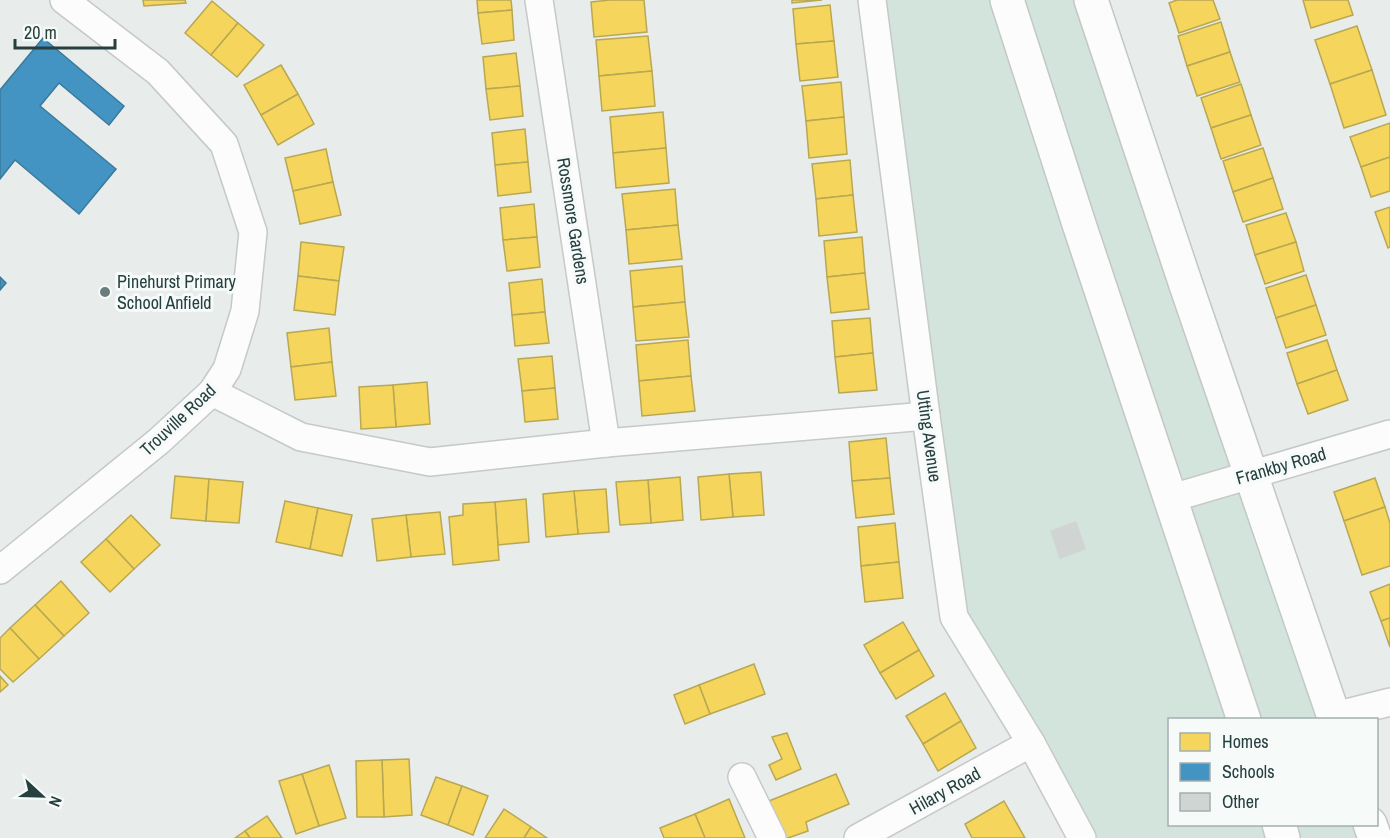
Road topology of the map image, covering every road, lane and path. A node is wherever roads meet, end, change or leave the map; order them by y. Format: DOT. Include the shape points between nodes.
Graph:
graph roads {
  1 [pos="64,0"];
  2 [pos="539,0"];
  3 [pos="872,0"];
  4 [pos="1007,0"];
  5 [pos="1091,0"];
  6 [pos="212,392"];
  7 [pos="926,416"];
  8 [pos="1390,434"];
  9 [pos="606,443"];
  10 [pos="1251,475"];
  11 [pos="1172,498"];
  12 [pos="0,570"];
  13 [pos="1390,702"];
  14 [pos="1243,718"];
  15 [pos="1334,718"];
  16 [pos="1031,743"];
  17 [pos="742,777"];
  18 [pos="772,838"];
  19 [pos="858,838"];
  20 [pos="1083,838"];
  1 -- 6 [label="street, Trouville Road" via="158,72 224,144 253,232 244,311 227,369"];
  2 -- 9 [label="street, Rossmore Gardens"];
  3 -- 7 [label="street, Utting Avenue"];
  4 -- 11 [label="street"];
  5 -- 10 [label="street"];
  6 -- 9 [label="street" via="301,437 430,462"];
  6 -- 12 [label="street, Trouville Road" via="159,441"];
  7 -- 9 [label="street"];
  7 -- 16 [label="street, Utting Avenue" via="954,617"];
  8 -- 10 [label="street, Frankby Road"];
  10 -- 11 [label="street, Frankby Road"];
  10 -- 15 [label="street"];
  11 -- 14 [label="street"];
  13 -- 15 [label="street"];
  16 -- 19 [label="street, Hilary Road"];
  16 -- 20 [label="street, Utting Avenue"];
  17 -- 18 [label="street"];
}
